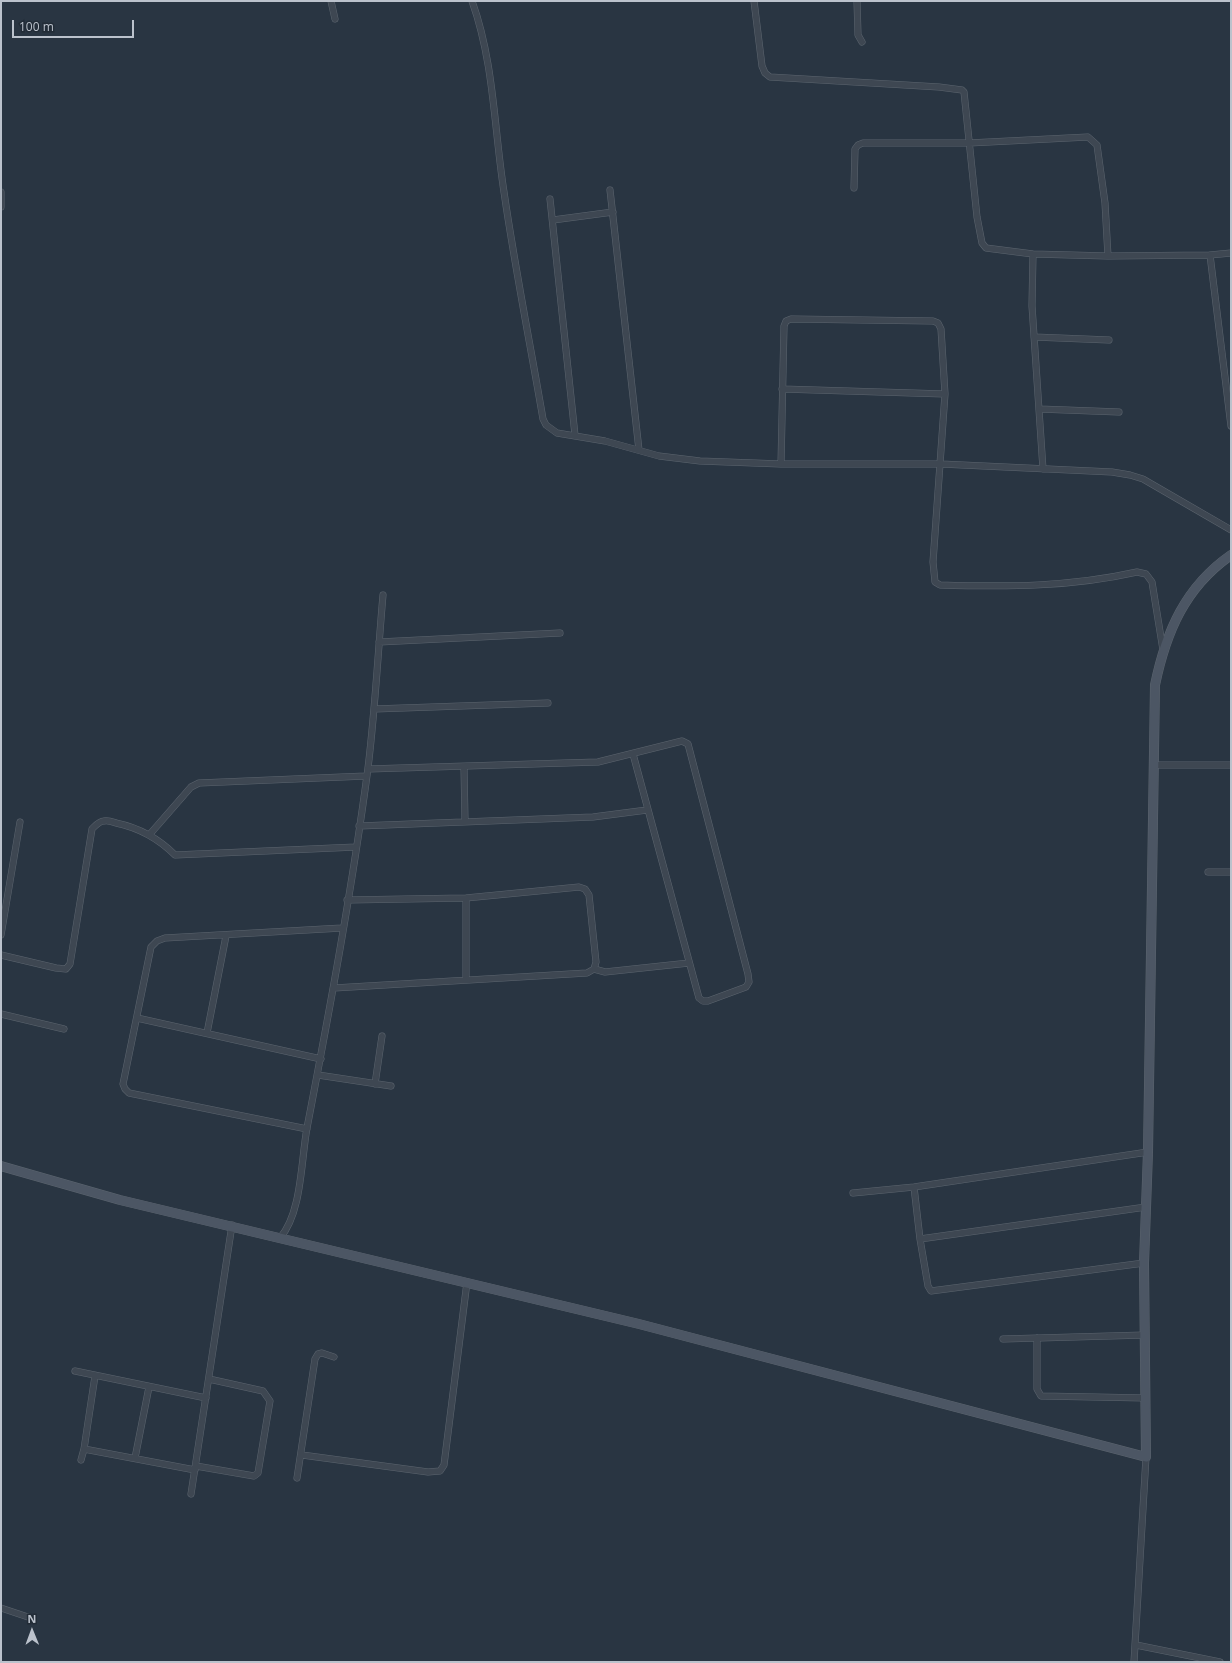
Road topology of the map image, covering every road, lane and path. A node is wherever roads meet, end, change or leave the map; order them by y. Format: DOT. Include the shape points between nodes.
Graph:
graph roads {
  1 [pos="331,1"];
  2 [pos="472,1"];
  3 [pos="754,1"];
  4 [pos="858,1"];
  5 [pos="335,19"];
  6 [pos="862,42"];
  7 [pos="969,143"];
  8 [pos="854,188"];
  9 [pos="610,190"];
  10 [pos="1,192"];
  11 [pos="550,199"];
  12 [pos="1,207"];
  13 [pos="613,212"];
  14 [pos="553,220"];
  15 [pos="1231,253"];
  16 [pos="1034,254"];
  17 [pos="1210,255"];
  18 [pos="1108,256"];
  19 [pos="1034,337"];
  20 [pos="1109,340"];
  21 [pos="782,389"];
  22 [pos="945,394"];
  23 [pos="1039,409"];
  24 [pos="1119,412"];
  25 [pos="1231,426"];
  26 [pos="575,435"];
  27 [pos="639,450"];
  28 [pos="781,464"];
  29 [pos="941,464"];
  30 [pos="1043,469"];
  31 [pos="1231,530"];
  32 [pos="1231,555"];
  33 [pos="383,595"];
  34 [pos="560,633"];
  35 [pos="379,642"];
  36 [pos="1163,650"];
  37 [pos="548,703"];
  38 [pos="374,709"];
  39 [pos="633,754"];
  40 [pos="1153,765"];
  41 [pos="1231,765"];
  42 [pos="464,767"];
  43 [pos="368,769"];
  44 [pos="366,776"];
  45 [pos="646,810"];
  46 [pos="20,822"];
  47 [pos="465,822"];
  48 [pos="359,826"];
  49 [pos="150,834"];
  50 [pos="356,847"];
  51 [pos="1208,872"];
  52 [pos="1231,872"];
  53 [pos="466,898"];
  54 [pos="347,900"];
  55 [pos="342,928"];
  56 [pos="1,935"];
  57 [pos="226,936"];
  58 [pos="1,955"];
  59 [pos="689,963"];
  60 [pos="594,969"];
  61 [pos="466,979"];
  62 [pos="334,988"];
  63 [pos="1,1014"];
  64 [pos="137,1018"];
  65 [pos="64,1029"];
  66 [pos="207,1033"];
  67 [pos="382,1036"];
  68 [pos="321,1059"];
  69 [pos="318,1075"];
  70 [pos="375,1084"];
  71 [pos="391,1086"];
  72 [pos="307,1129"];
  73 [pos="1148,1152"];
  74 [pos="1,1166"];
  75 [pos="914,1186"];
  76 [pos="853,1193"];
  77 [pos="1146,1207"];
  78 [pos="232,1225"];
  79 [pos="280,1238"];
  80 [pos="920,1239"];
  81 [pos="1144,1263"];
  82 [pos="467,1282"];
  83 [pos="1145,1335"];
  84 [pos="1037,1338"];
  85 [pos="1003,1339"];
  86 [pos="334,1357"];
  87 [pos="74,1371"];
  88 [pos="95,1376"];
  89 [pos="209,1379"];
  90 [pos="149,1387"];
  91 [pos="206,1398"];
  92 [pos="1146,1398"];
  93 [pos="84,1449"];
  94 [pos="302,1454"];
  95 [pos="1146,1457"];
  96 [pos="135,1458"];
  97 [pos="81,1460"];
  98 [pos="196,1468"];
  99 [pos="297,1478"];
  100 [pos="191,1494"];
  101 [pos="1,1608"];
  102 [pos="28,1617"];
  103 [pos="1136,1644"];
  104 [pos="1134,1662"];
  105 [pos="1220,1662"];
  1 -- 5 [label="street"];
  2 -- 26 [label="street" via="482,32 504,191 543,419 546,425 557,433"];
  3 -- 7 [label="street" via="762,66 770,77 962,90"];
  4 -- 6 [label="street" via="858,35"];
  7 -- 8 [label="street" via="863,143 855,148"];
  7 -- 16 [label="street" via="982,243 992,250"];
  7 -- 18 [label="street" via="1088,137 1093,140 1097,145 1105,202"];
  9 -- 13 [label="street"];
  10 -- 12 [label="street"];
  11 -- 14 [label="street"];
  13 -- 14 [label="street"];
  13 -- 27 [label="street"];
  14 -- 26 [label="street"];
  15 -- 17 [label="street"];
  16 -- 18 [label="street"];
  16 -- 19 [label="street"];
  17 -- 18 [label="street"];
  17 -- 25 [label="street"];
  19 -- 20 [label="street"];
  19 -- 23 [label="street"];
  21 -- 22 [label="street"];
  21 -- 22 [label="street" via="786,321 934,321 941,329"];
  21 -- 28 [label="street"];
  22 -- 29 [label="street"];
  23 -- 24 [label="street"];
  23 -- 30 [label="street"];
  26 -- 27 [label="street"];
  27 -- 28 [label="street" via="678,459"];
  28 -- 29 [label="street"];
  29 -- 30 [label="street"];
  29 -- 36 [label="street" via="933,562 937,584 1030,586 1069,583 1137,572 1146,574 1152,582"];
  30 -- 31 [label="street" via="1130,475 1143,479"];
  32 -- 36 [label="street" via="1201,580 1187,598"];
  33 -- 35 [label="street"];
  34 -- 35 [label="street"];
  35 -- 38 [label="street"];
  36 -- 40 [label="street" via="1155,685"];
  37 -- 38 [label="street"];
  38 -- 43 [label="street"];
  39 -- 42 [label="street" via="575,764"];
  39 -- 45 [label="street"];
  39 -- 59 [label="street" via="682,741 688,744 748,974 748,984 703,1001 699,998"];
  40 -- 41 [label="street"];
  40 -- 73 [label="street"];
  42 -- 43 [label="street"];
  42 -- 47 [label="street"];
  43 -- 44 [label="street"];
  44 -- 48 [label="street"];
  44 -- 49 [label="street" via="199,783 191,787"];
  45 -- 47 [label="street" via="593,817"];
  45 -- 59 [label="street"];
  46 -- 56 [label="street"];
  47 -- 48 [label="street"];
  48 -- 50 [label="street"];
  49 -- 50 [label="street" via="175,855"];
  49 -- 58 [label="street" via="130,826 104,821 92,829 70,964 66,969"];
  50 -- 54 [label="street"];
  51 -- 52 [label="street"];
  53 -- 54 [label="street"];
  53 -- 60 [label="street" via="579,887 585,889 589,895 591,910 596,962"];
  53 -- 61 [label="street"];
  54 -- 55 [label="street"];
  55 -- 57 [label="street"];
  55 -- 62 [label="street"];
  57 -- 64 [label="street" via="165,938 157,941 151,947"];
  57 -- 66 [label="street"];
  59 -- 60 [label="street" via="605,972"];
  60 -- 61 [label="street" via="587,973"];
  61 -- 62 [label="street"];
  62 -- 68 [label="street"];
  63 -- 65 [label="street"];
  64 -- 66 [label="street"];
  64 -- 72 [label="street" via="123,1084 129,1093"];
  66 -- 68 [label="street"];
  67 -- 70 [label="street"];
  68 -- 69 [label="street"];
  69 -- 70 [label="street"];
  69 -- 72 [label="street"];
  70 -- 71 [label="street"];
  72 -- 79 [label="street" via="295,1208 291,1222"];
  73 -- 75 [label="street"];
  73 -- 77 [label="street"];
  74 -- 78 [label="street" via="120,1200"];
  75 -- 76 [label="street"];
  75 -- 80 [label="street"];
  77 -- 80 [label="street"];
  77 -- 81 [label="street"];
  78 -- 79 [label="street"];
  78 -- 89 [label="street"];
  79 -- 82 [label="street"];
  80 -- 81 [label="street" via="928,1286 933,1292"];
  81 -- 83 [label="street"];
  82 -- 94 [label="street" via="444,1465 440,1471 428,1472"];
  82 -- 95 [label="street" via="639,1324"];
  83 -- 84 [label="street"];
  83 -- 92 [label="street"];
  84 -- 85 [label="street"];
  84 -- 92 [label="street" via="1037,1389 1041,1396"];
  86 -- 94 [label="street" via="318,1354 315,1359"];
  87 -- 88 [label="street"];
  88 -- 90 [label="street"];
  88 -- 93 [label="street"];
  89 -- 91 [label="street"];
  89 -- 98 [label="street" via="263,1391 270,1401 269,1409 258,1473 254,1476"];
  90 -- 91 [label="street"];
  90 -- 96 [label="street"];
  91 -- 98 [label="street"];
  92 -- 95 [label="street"];
  93 -- 96 [label="street"];
  93 -- 97 [label="street"];
  94 -- 99 [label="street"];
  95 -- 103 [label="street"];
  96 -- 98 [label="street"];
  98 -- 100 [label="street"];
  101 -- 102 [label="street"];
  103 -- 104 [label="street"];
  103 -- 105 [label="street"];
}
